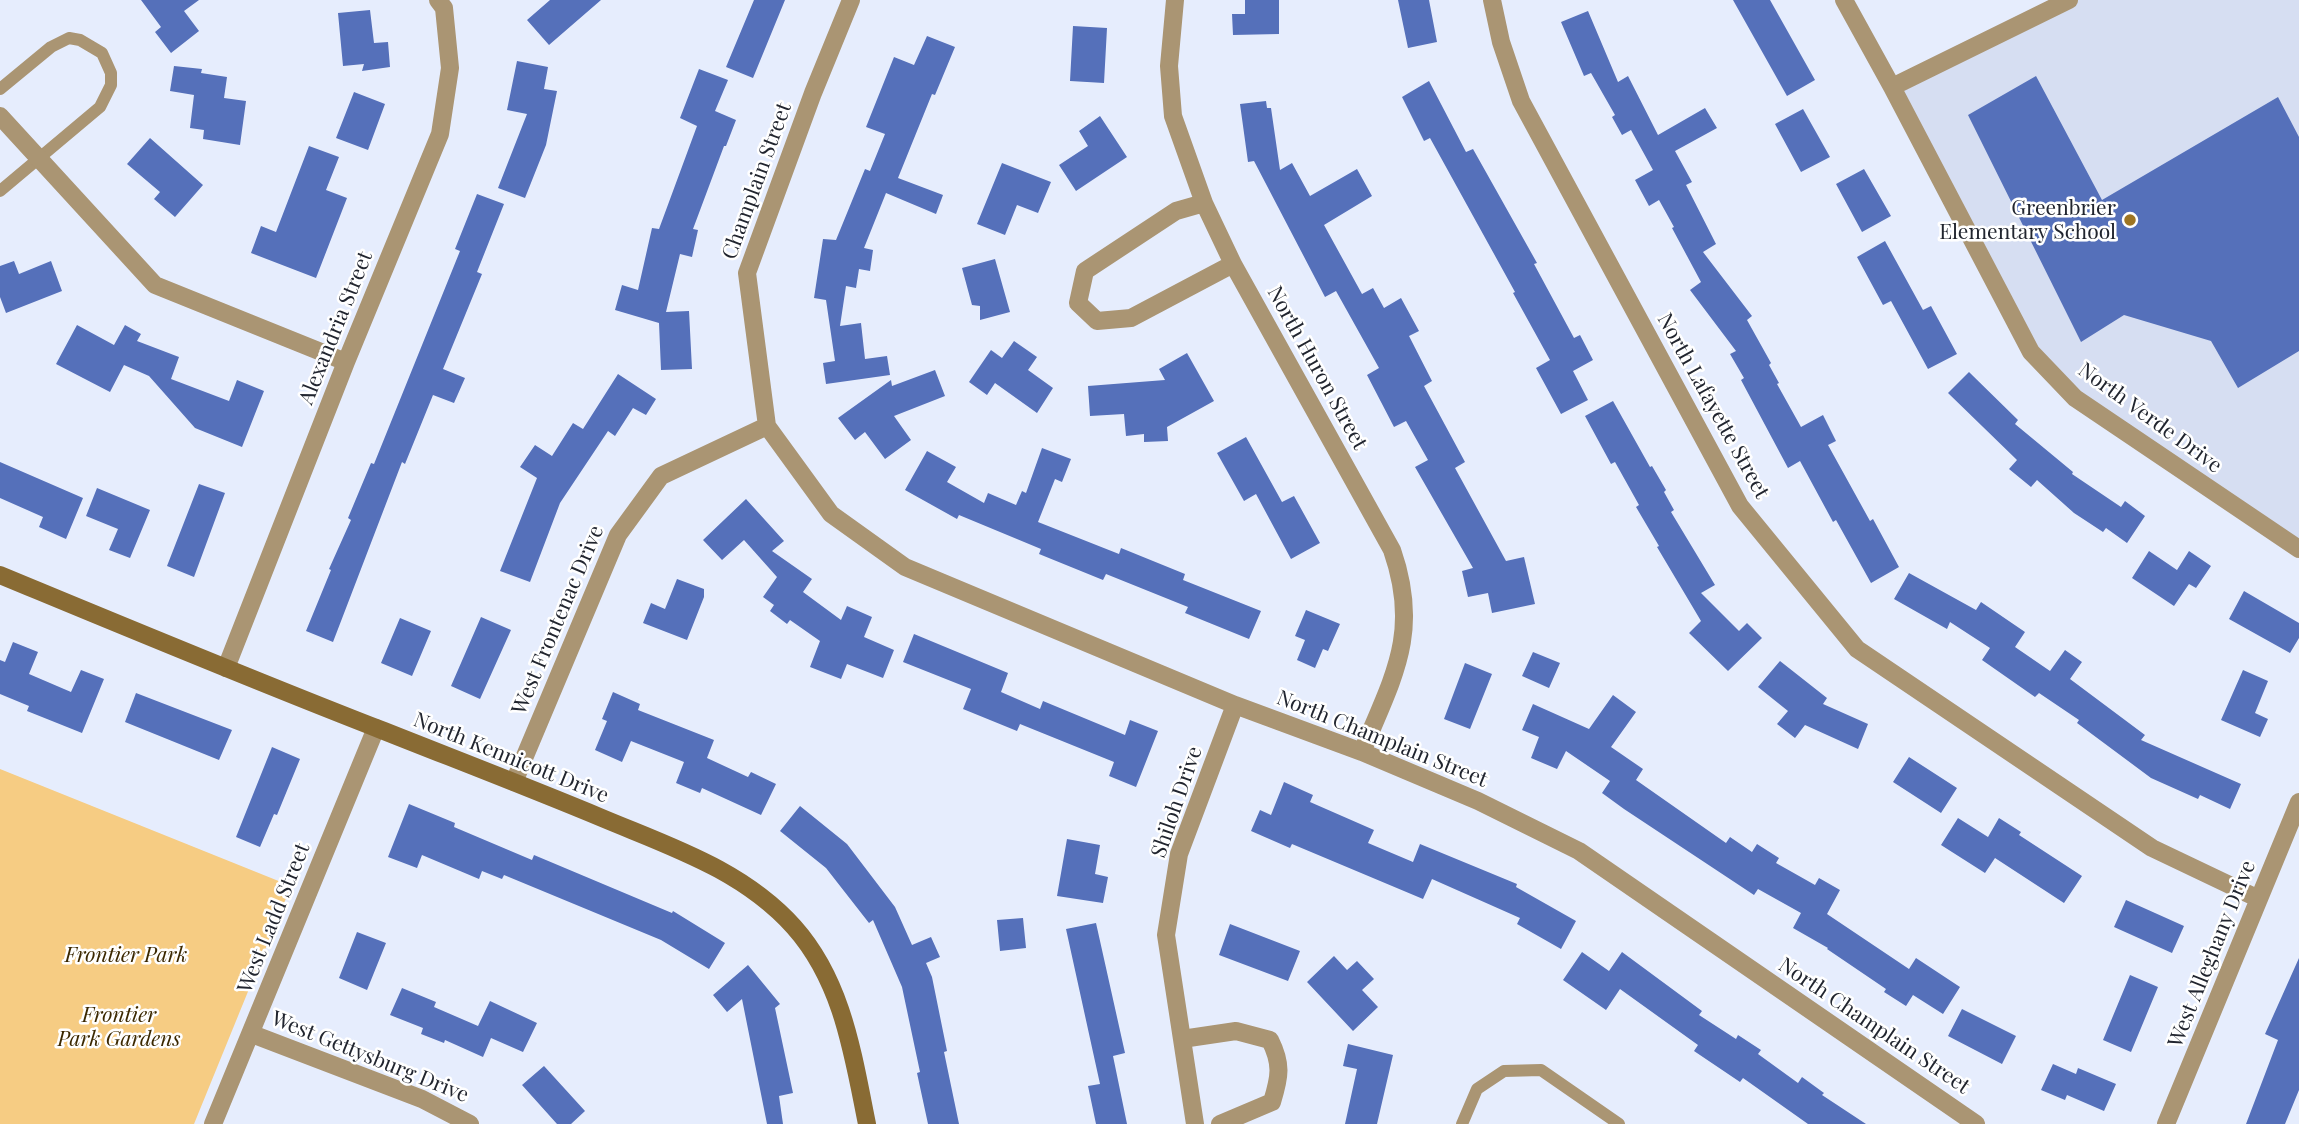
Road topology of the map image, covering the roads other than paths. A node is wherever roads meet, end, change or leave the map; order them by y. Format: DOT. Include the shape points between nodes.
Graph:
graph roads {
  1 [pos="851,0"];
  2 [pos="1175,0"];
  3 [pos="1492,0"];
  4 [pos="1843,0"];
  5 [pos="2069,0"];
  6 [pos="445,3"];
  7 [pos="1892,87"];
  8 [pos="0,89"];
  9 [pos="0,116"];
  10 [pos="38,160"];
  11 [pos="0,191"];
  12 [pos="1204,203"];
  13 [pos="1233,264"];
  14 [pos="346,362"];
  15 [pos="767,426"];
  16 [pos="2299,550"];
  17 [pos="0,575"];
  18 [pos="226,668"];
  19 [pos="1235,705"];
  20 [pos="376,728"];
  21 [pos="1362,752"];
  22 [pos="514,782"];
  23 [pos="2299,802"];
  24 [pos="2259,899"];
  25 [pos="252,1034"];
  26 [pos="1182,1039"];
  27 [pos="213,1124"];
  28 [pos="470,1124"];
  29 [pos="867,1124"];
  30 [pos="1195,1124"];
  31 [pos="1220,1124"];
  32 [pos="1462,1124"];
  33 [pos="1619,1124"];
  34 [pos="1976,1124"];
  35 [pos="2166,1124"];
  1 -- 15 [label="street, Champlain Street" via="747,273"];
  2 -- 12 [label="street, North Huron Street" via="1169,66 1173,116"];
  3 -- 24 [label="street, North Lafayette Street" via="1521,101 1740,506 1857,649 2152,848"];
  4 -- 7 [label="street, North Verde Drive"];
  5 -- 7 [label="street"];
  6 -- 14 [label="street, Alexandria Street" via="450,68 440,134"];
  7 -- 16 [label="street, North Verde Drive" via="2031,352 2075,398"];
  8 -- 10 [label="lane" via="69,38 94,47 107,60 111,85 100,107"];
  9 -- 10 [label="street"];
  10 -- 11 [label="lane"];
  10 -- 14 [label="street" via="155,285"];
  12 -- 13 [label="street, North Huron Street"];
  12 -- 13 [label="street" via="1176,211 1085,271 1078,303 1097,321 1131,318"];
  13 -- 21 [label="street, North Huron Street" via="1392,550 1400,574 1405,602 1403,642"];
  14 -- 18 [label="street, Alexandria Street"];
  15 -- 19 [label="street, North Champlain Street" via="831,514 905,567"];
  15 -- 22 [label="street, West Frontenac Drive" via="661,476 618,534"];
  17 -- 18 [label="street, North Kennicott Drive"];
  18 -- 20 [label="street, North Kennicott Drive"];
  19 -- 21 [label="street, North Champlain Street"];
  19 -- 26 [label="street, Shiloh Drive" via="1179,854 1168,922 1166,935"];
  20 -- 22 [label="street, North Kennicott Drive"];
  20 -- 25 [label="street, West Ladd Street"];
  21 -- 34 [label="street, North Champlain Street" via="1478,801 1579,851"];
  22 -- 29 [label="street, North Kennicott Drive" via="696,857 753,889 774,907 807,944 838,1001"];
  23 -- 24 [label="street, West Alleghany Drive"];
  24 -- 35 [label="street, West Alleghany Drive"];
  25 -- 27 [label="street, West Ladd Street"];
  25 -- 28 [label="street, West Gettysburg Drive" via="422,1099"];
  26 -- 30 [label="street, Shiloh Drive"];
  26 -- 31 [label="street" via="1251,1033 1270,1040 1279,1059 1272,1102"];
  32 -- 33 [label="lane" via="1477,1089 1504,1071 1541,1070"];
}
